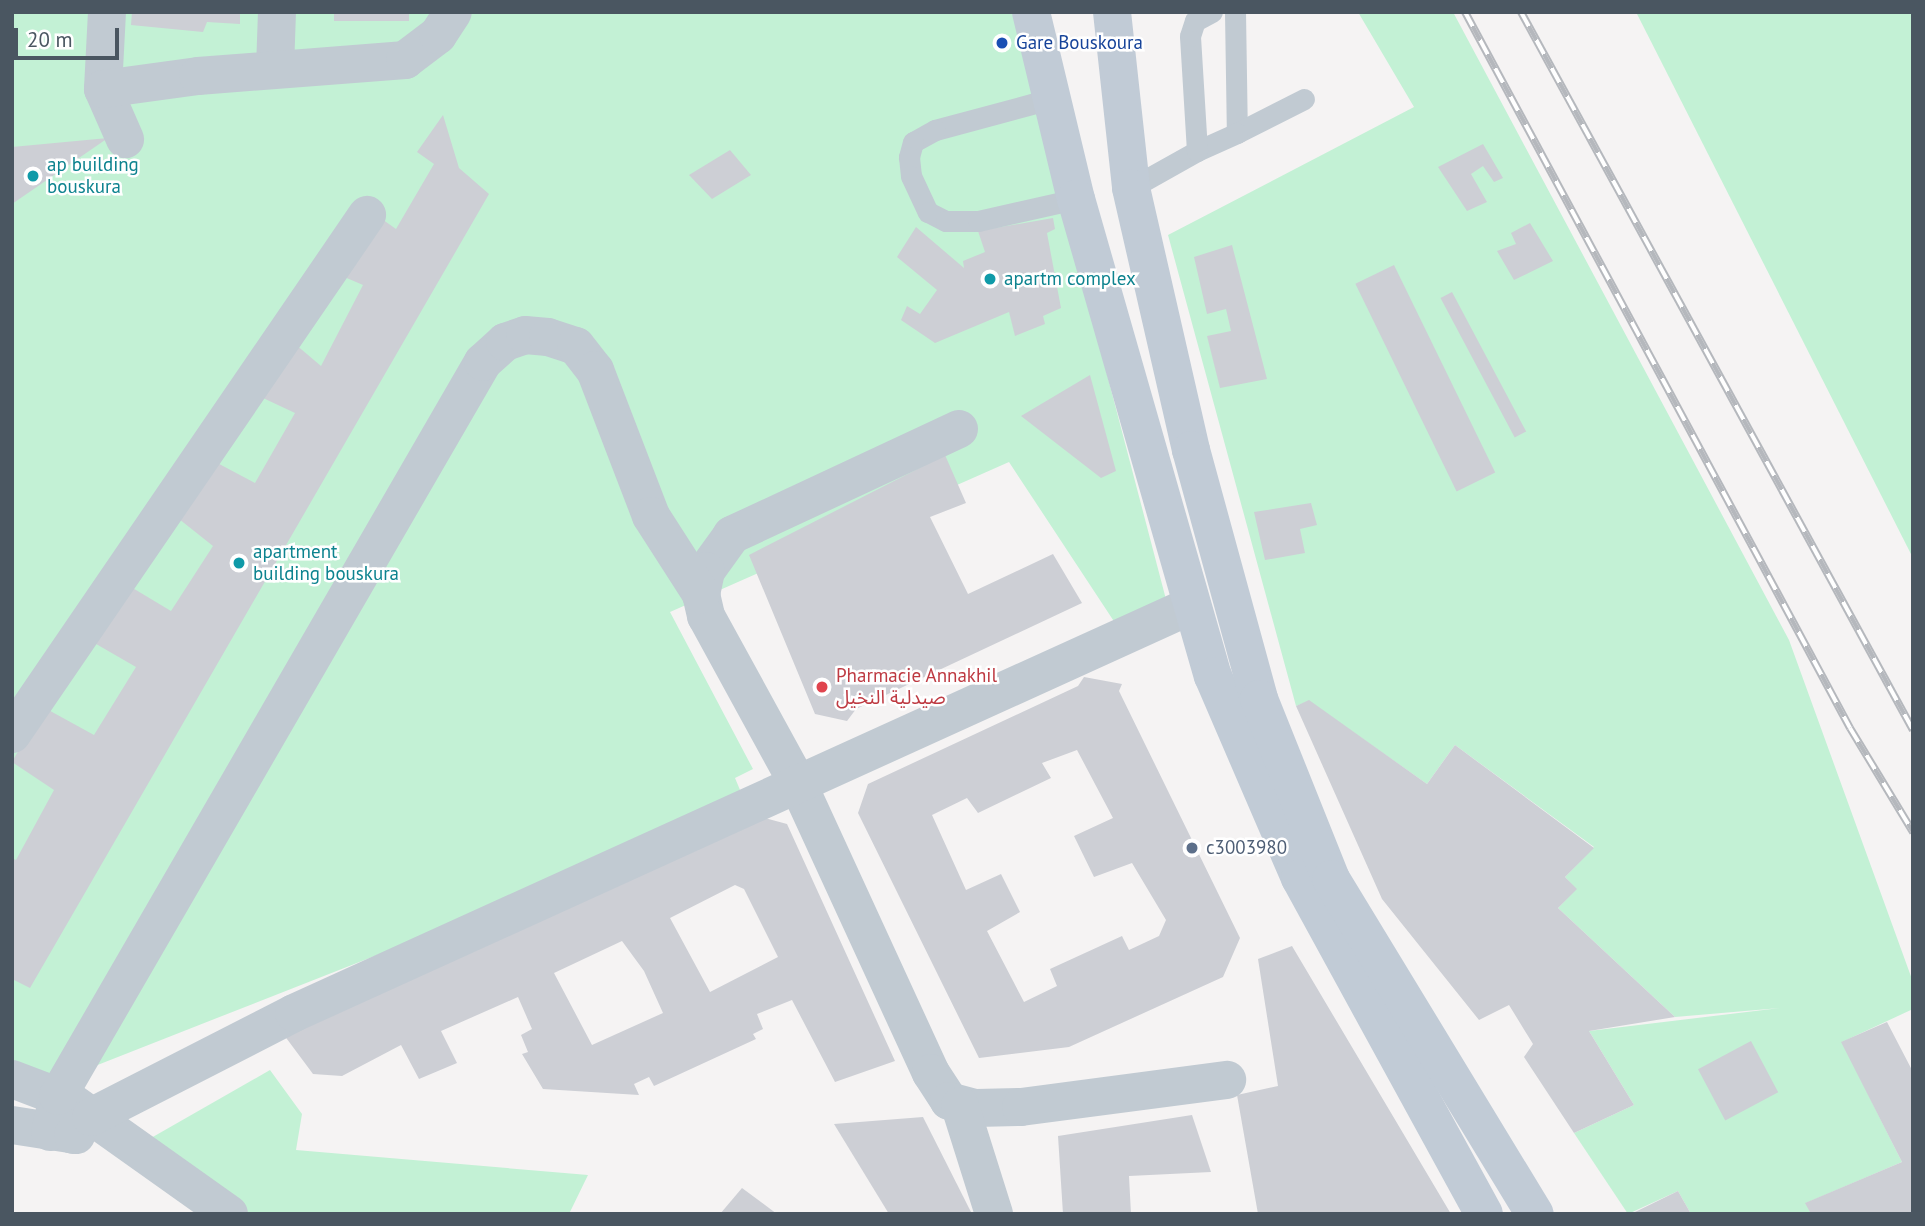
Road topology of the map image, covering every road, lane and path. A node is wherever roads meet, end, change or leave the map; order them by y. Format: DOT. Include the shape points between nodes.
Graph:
graph roads {
  1 [pos="107,12"];
  2 [pos="277,12"];
  3 [pos="453,12"];
  4 [pos="1031,12"];
  5 [pos="1112,12"];
  6 [pos="1212,12"];
  7 [pos="1235,12"];
  8 [pos="275,69"];
  9 [pos="103,89"];
  10 [pos="1049,99"];
  11 [pos="1304,99"];
  12 [pos="1237,133"];
  13 [pos="125,139"];
  14 [pos="1197,151"];
  15 [pos="1131,188"];
  16 [pos="1076,199"];
  17 [pos="367,215"];
  18 [pos="959,429"];
  19 [pos="701,594"];
  20 [pos="1192,605"];
  21 [pos="12,734"];
  22 [pos="798,784"];
  23 [pos="12,1079"];
  24 [pos="1227,1080"];
  25 [pos="960,1105"];
  26 [pos="68,1120"];
  27 [pos="12,1125"];
  28 [pos="229,1214"];
  29 [pos="994,1214"];
  30 [pos="1484,1214"];
  31 [pos="1535,1214"];
  1 -- 9 [label="street"];
  2 -- 8 [label="street"];
  3 -- 8 [label="street" via="438,34 405,60"];
  4 -- 10 [label="street"];
  5 -- 15 [label="street"];
  6 -- 14 [label="lane" via="1195,21 1190,36"];
  7 -- 12 [label="lane"];
  8 -- 9 [label="street"];
  9 -- 13 [label="street"];
  10 -- 16 [label="street"];
  10 -- 16 [label="lane" via="935,130 913,142 911,176 928,212 946,221 978,221"];
  11 -- 12 [label="lane"];
  12 -- 14 [label="lane"];
  14 -- 15 [label="lane"];
  15 -- 31 [label="street" via="1229,597 1259,699 1292,786 1331,879"];
  16 -- 20 [label="street"];
  17 -- 21 [label="street"];
  18 -- 19 [label="street" via="732,535 711,560"];
  19 -- 22 [label="street" via="706,616"];
  19 -- 26 [label="street" via="651,516 595,370 576,346 548,337 525,335 505,342 483,362"];
  20 -- 22 [label="street"];
  20 -- 30 [label="street" via="1213,676 1277,831 1333,944"];
  22 -- 25 [label="street" via="937,1085 949,1101"];
  22 -- 26 [label="street" via="294,1013 141,1095"];
  23 -- 26 [label="street"];
  24 -- 25 [label="street" via="1021,1107"];
  25 -- 29 [label="street"];
  26 -- 27 [label="street"];
  26 -- 28 [label="street" via="121,1139"];
}
